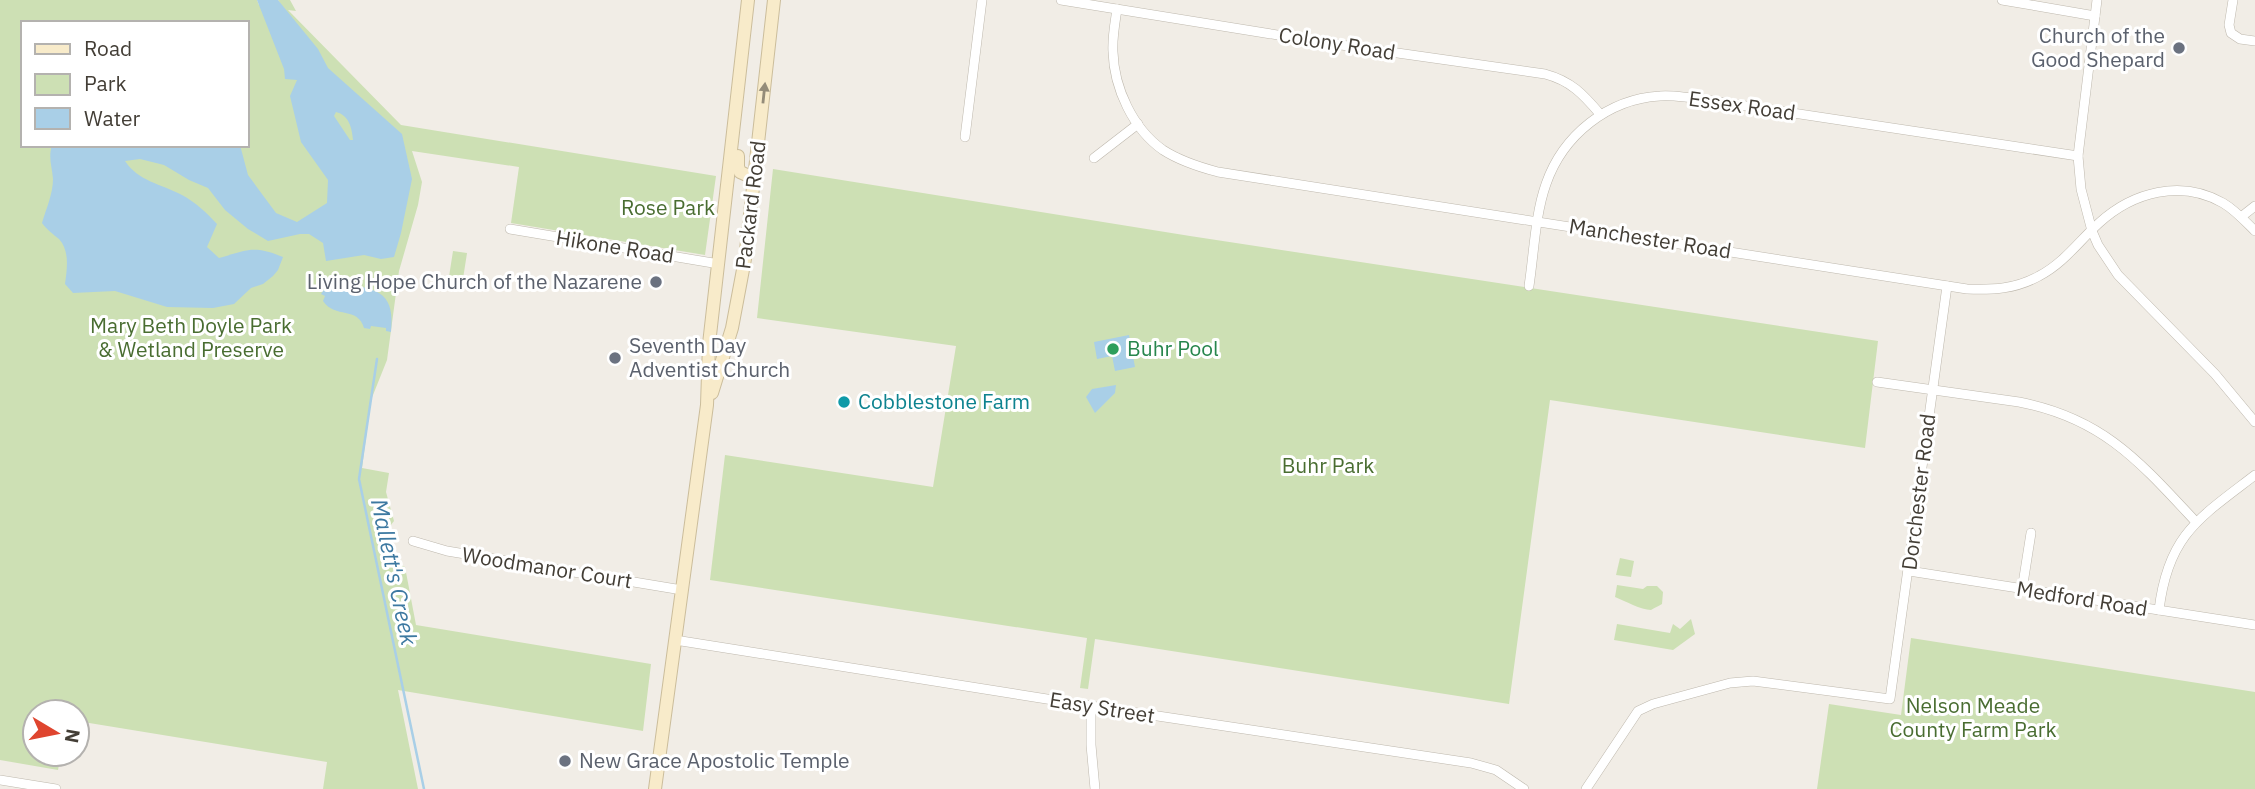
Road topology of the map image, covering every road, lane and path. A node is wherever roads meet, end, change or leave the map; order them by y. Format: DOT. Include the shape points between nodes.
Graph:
graph roads {
  1 [pos="748,0"];
  2 [pos="774,0"];
  3 [pos="982,0"];
  4 [pos="1061,0"];
  5 [pos="2002,0"];
  6 [pos="2097,0"];
  7 [pos="2232,0"];
  8 [pos="1117,9"];
  9 [pos="2095,16"];
  10 [pos="2255,41"];
  11 [pos="739,87"];
  12 [pos="1600,114"];
  13 [pos="1138,124"];
  14 [pos="965,137"];
  15 [pos="2078,156"];
  16 [pos="1094,158"];
  17 [pos="755,172"];
  18 [pos="727,193"];
  19 [pos="2255,206"];
  20 [pos="2241,217"];
  21 [pos="1538,222"];
  22 [pos="510,229"];
  23 [pos="2092,231"];
  24 [pos="2255,231"];
  25 [pos="719,264"];
  26 [pos="1529,286"];
  27 [pos="1947,286"];
  28 [pos="739,295"];
  29 [pos="1877,382"];
  30 [pos="1933,389"];
  31 [pos="707,405"];
  32 [pos="2255,422"];
  33 [pos="2255,475"];
  34 [pos="2196,522"];
  35 [pos="2031,533"];
  36 [pos="413,541"];
  37 [pos="1909,571"];
  38 [pos="682,590"];
  39 [pos="2022,590"];
  40 [pos="2159,610"];
  41 [pos="2255,625"];
  42 [pos="675,640"];
  43 [pos="1091,706"];
  44 [pos="0,780"];
  45 [pos="56,789"];
  46 [pos="655,789"];
  47 [pos="1095,789"];
  48 [pos="1524,789"];
  49 [pos="1586,789"];
  1 -- 11 [label="main road, Packard Road"];
  17 -- 2 [label="main road, Packard Road, one-way"];
  3 -- 14 [label="street"];
  4 -- 8 [label="street, Colony Road"];
  5 -- 9 [label="street"];
  6 -- 9 [label="street"];
  7 -- 10 [label="street" via="2231,33"];
  8 -- 12 [label="street, Colony Road" via="1545,74 1576,88"];
  8 -- 13 [label="street, Manchester Road" via="1115,76"];
  9 -- 15 [label="street"];
  11 -- 17 [label="main road" via="743,114 738,167 746,176"];
  11 -- 18 [label="main road, Packard Road"];
  12 -- 15 [label="street, Essex Road" via="1660,96 1693,98"];
  12 -- 21 [label="street, Essex Road" via="1565,147 1546,184"];
  13 -- 16 [label="street"];
  13 -- 21 [label="street, Manchester Road" via="1181,160 1218,172"];
  15 -- 23 [label="street"];
  17 -- 28 [label="main road, Packard Road"];
  18 -- 25 [label="main road, Packard Road"];
  18 -- 28 [label="main road" via="731,222 723,301 732,303"];
  19 -- 20 [label="street"];
  20 -- 23 [label="street, Manchester Road" via="2209,196 2166,191 2130,201"];
  20 -- 24 [label="street, Manchester Road"];
  21 -- 26 [label="street, Essex Road"];
  21 -- 27 [label="street, Manchester Road"];
  22 -- 25 [label="street, Hikone Road"];
  23 -- 27 [label="street, Manchester Road" via="2056,266 2021,284 2004,289"];
  23 -- 32 [label="street" via="2118,275"];
  25 -- 31 [label="main road, Packard Road"];
  27 -- 30 [label="street, Dorchester Road"];
  28 -- 31 [label="main road, Packard Road"];
  29 -- 30 [label="street"];
  30 -- 34 [label="street" via="2039,406 2095,429 2134,457"];
  30 -- 37 [label="street, Dorchester Road"];
  31 -- 38 [label="main road, Packard Road"];
  33 -- 34 [label="street"];
  34 -- 40 [label="street" via="2168,565"];
  35 -- 39 [label="street"];
  36 -- 38 [label="street, Woodmanor Court" via="447,551"];
  37 -- 39 [label="street, Medford Road"];
  37 -- 49 [label="street, Dorchester Road" via="1890,699 1753,681 1653,704 1638,711"];
  38 -- 42 [label="main road, Packard Road"];
  39 -- 40 [label="street, Medford Road"];
  40 -- 41 [label="street, Medford Road"];
  42 -- 43 [label="street, Easy Street"];
  42 -- 46 [label="main road, Packard Road"];
  43 -- 47 [label="street"];
  43 -- 48 [label="street, Easy Street" via="1471,763 1496,770"];
  44 -- 45 [label="street"];
}
